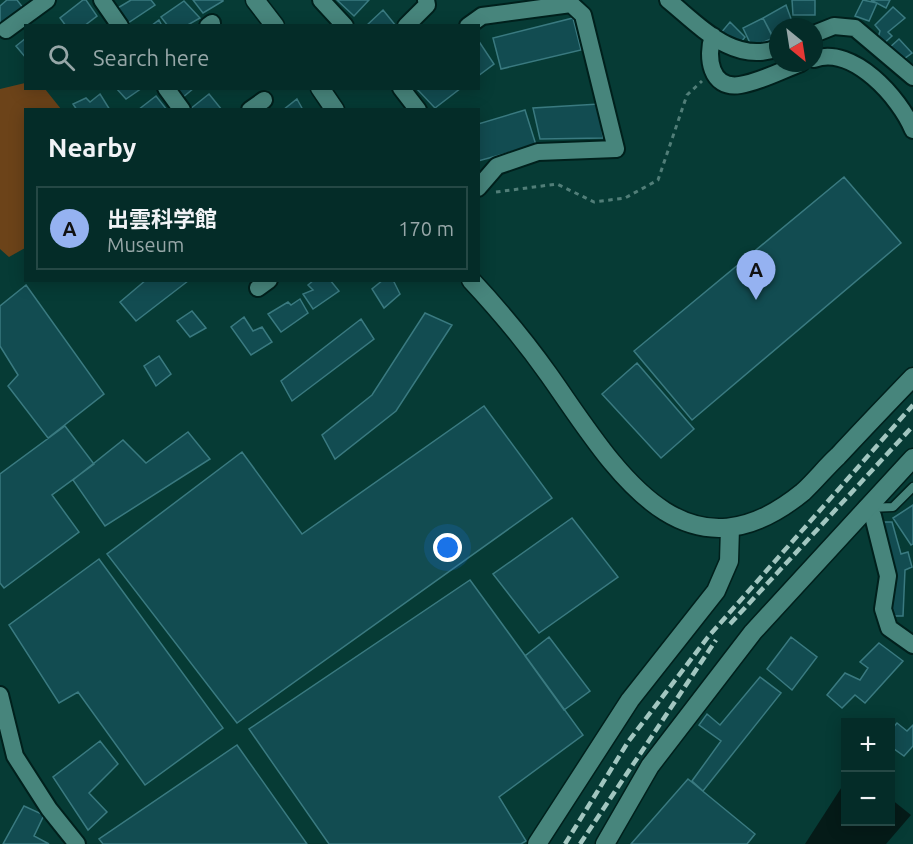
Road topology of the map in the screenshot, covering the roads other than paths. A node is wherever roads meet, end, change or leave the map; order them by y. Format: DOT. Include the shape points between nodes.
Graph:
graph roads {
  1 [pos="47,0"];
  2 [pos="102,0"];
  3 [pos="255,0"];
  4 [pos="321,0"];
  5 [pos="426,0"];
  6 [pos="668,0"];
  7 [pos="119,24"];
  8 [pos="273,24"];
  9 [pos="343,24"];
  10 [pos="408,24"];
  11 [pos="471,24"];
  12 [pos="6,30"];
  13 [pos="823,30"];
  14 [pos="712,36"];
  15 [pos="769,51"];
  16 [pos="823,58"];
  17 [pos="776,72"];
  18 [pos="913,77"];
  19 [pos="167,90"];
  20 [pos="321,90"];
  21 [pos="403,90"];
  22 [pos="264,100"];
  23 [pos="181,108"];
  24 [pos="253,108"];
  25 [pos="334,108"];
  26 [pos="416,108"];
  27 [pos="913,129"];
  28 [pos="480,186"];
  29 [pos="473,282"];
  30 [pos="913,377"];
  31 [pos="913,458"];
  32 [pos="913,487"];
  33 [pos="866,508"];
  34 [pos="730,528"];
  35 [pos="913,645"];
  36 [pos="0,695"];
  37 [pos="77,844"];
  38 [pos="537,844"];
  39 [pos="605,844"];
  1 -- 12 [label="street"];
  2 -- 7 [label="street"];
  3 -- 8 [label="street"];
  4 -- 9 [label="street"];
  5 -- 10 [label="street" via="427,5"];
  6 -- 14 [label="street"];
  11 -- 28 [label="street" via="482,16 571,4 583,15 616,149 538,152 497,166"];
  13 -- 18 [label="street" via="834,26 855,28"];
  14 -- 15 [label="street" via="745,53"];
  14 -- 17 [label="street" via="708,50 711,71 722,82 738,86"];
  16 -- 27 [label="street" via="837,57 854,64 894,95"];
  19 -- 23 [label="street"];
  20 -- 25 [label="street"];
  21 -- 26 [label="street"];
  22 -- 24 [label="street"];
  29 -- 34 [label="street" via="537,358 619,473 649,502 672,517 705,527"];
  30 -- 34 [label="street" via="803,492 746,525"];
  31 -- 33 [label="street"];
  32 -- 33 [label="lane" via="893,507"];
  33 -- 35 [label="street" via="873,516 888,576 883,609 889,628"];
  33 -- 39 [label="street" via="746,641 650,766"];
  34 -- 38 [label="street" via="729,561 716,591 630,700"];
  36 -- 37 [label="street" via="15,756 49,810"];
}
